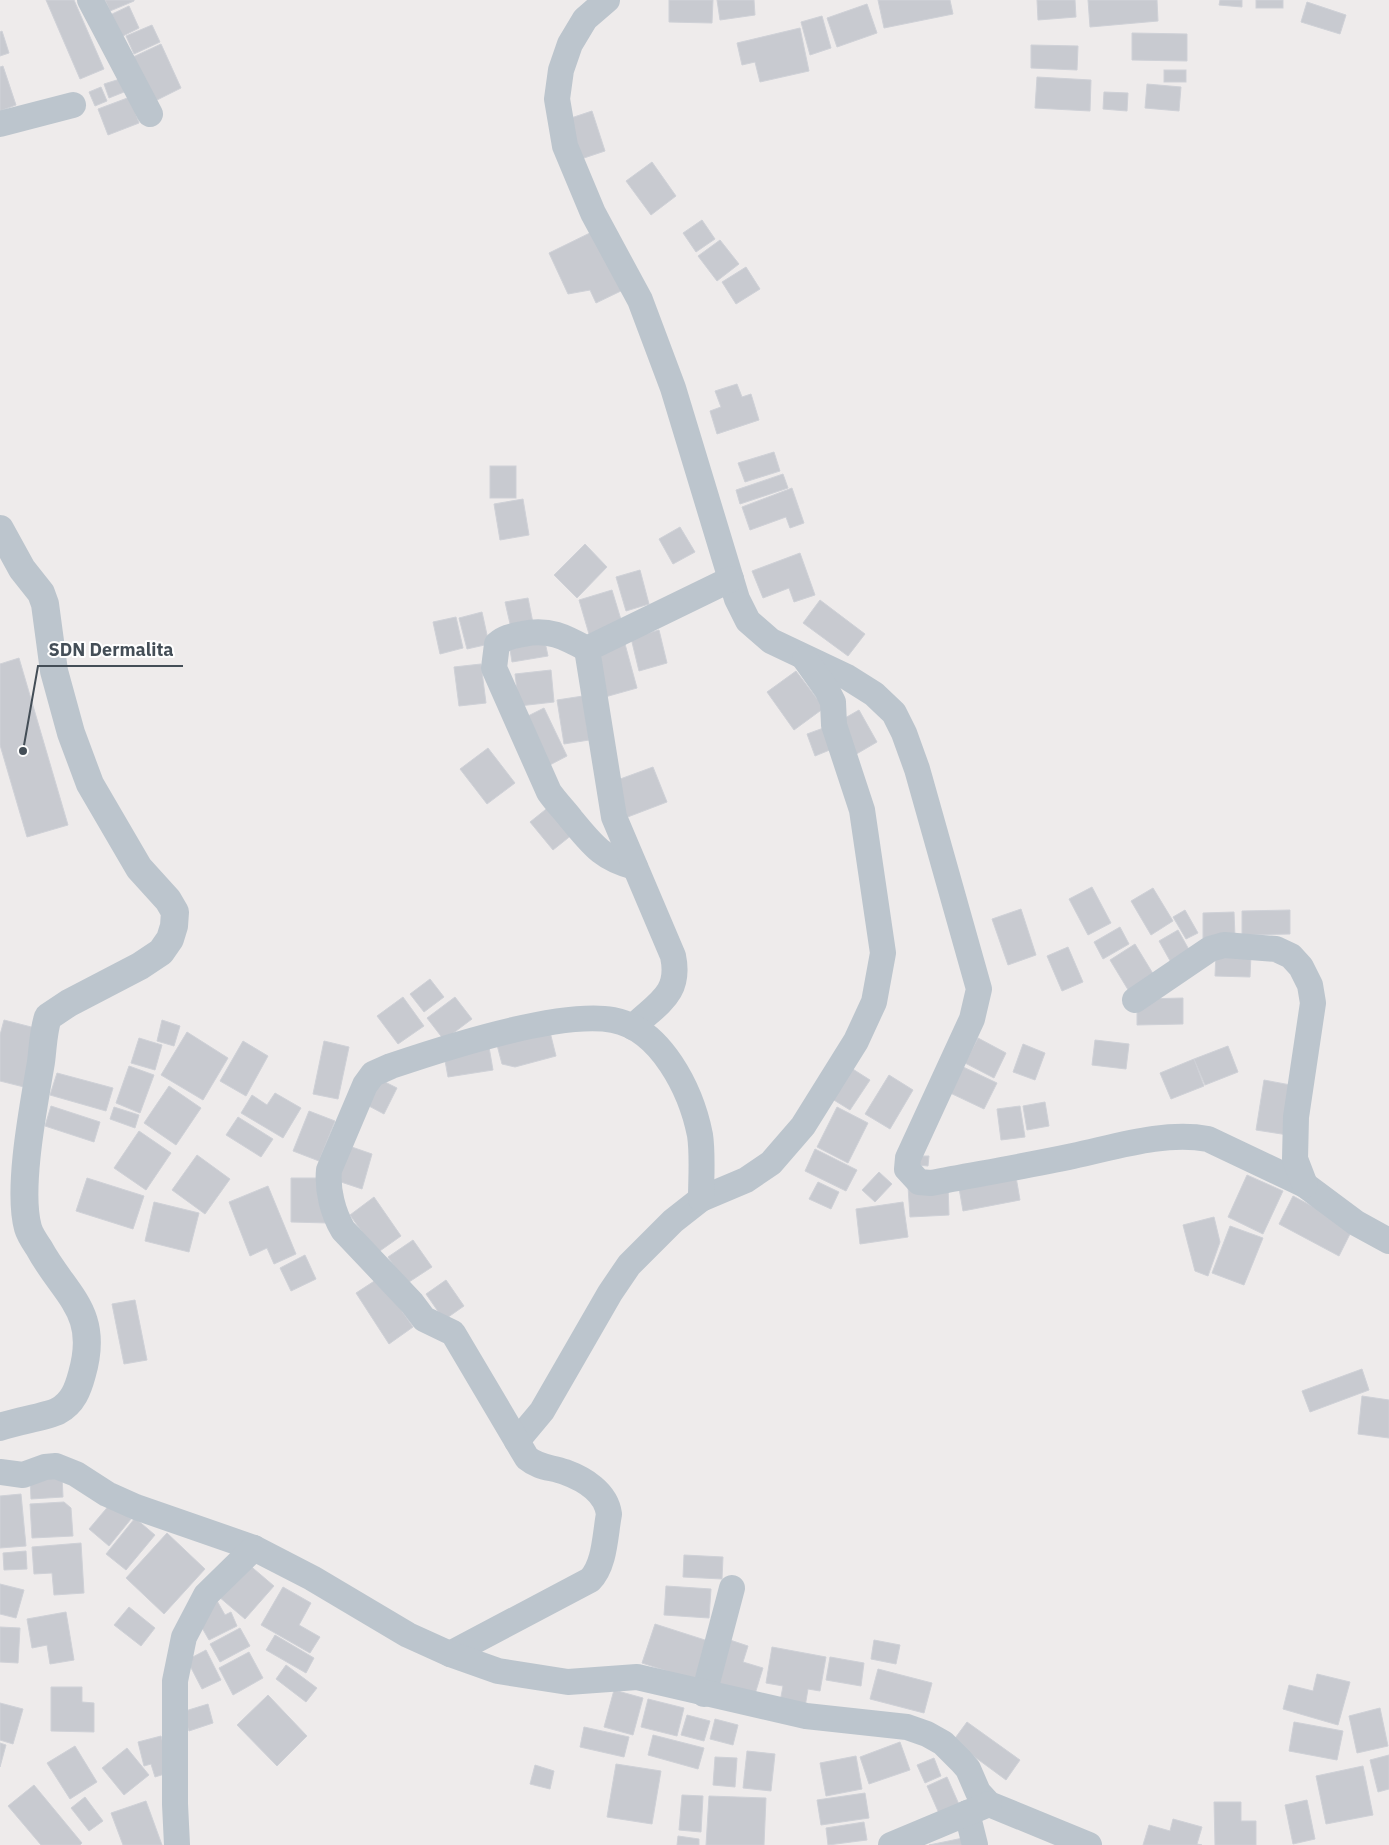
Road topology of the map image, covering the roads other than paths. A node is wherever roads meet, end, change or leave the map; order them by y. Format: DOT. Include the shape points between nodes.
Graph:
graph roads {
  1 [pos="90,0"];
  2 [pos="607,0"];
  3 [pos="73,105"];
  4 [pos="150,114"];
  5 [pos="0,124"];
  6 [pos="0,529"];
  7 [pos="731,579"];
  8 [pos="587,649"];
  9 [pos="805,659"];
  10 [pos="635,867"];
  11 [pos="1135,1000"];
  12 [pos="633,1027"];
  13 [pos="1305,1184"];
  14 [pos="701,1199"];
  15 [pos="1389,1241"];
  16 [pos="0,1426"];
  17 [pos="517,1440"];
  18 [pos="0,1472"];
  19 [pos="254,1548"];
  20 [pos="732,1588"];
  21 [pos="450,1654"];
  22 [pos="704,1694"];
  23 [pos="978,1809"];
  24 [pos="177,1845"];
  25 [pos="891,1845"];
  26 [pos="975,1845"];
  27 [pos="1089,1845"];
  1 -- 4 [label="street"];
  2 -- 7 [label="street" via="585,19 570,44 561,70 557,99 565,146 593,213 640,300 673,388"];
  3 -- 5 [label="street"];
  6 -- 16 [label="street" via="45,604 54,671 71,734 90,784 139,868 175,912 170,939 160,952 48,1017 33,1106 25,1183 28,1229 82,1311 86,1332 85,1363 77,1392 69,1403 57,1411"];
  7 -- 8 [label="street"];
  7 -- 9 [label="street" via="748,621 771,641"];
  8 -- 10 [label="street" via="614,817"];
  8 -- 10 [label="street" via="549,631 535,631 505,638 498,644 494,668 556,802 595,848 612,860"];
  9 -- 13 [label="street" via="847,677 874,694 894,714 917,769 979,989 972,1019 908,1158 907,1169 912,1176 919,1182 931,1183 1122,1144 1190,1136 1208,1139"];
  9 -- 14 [label="street" via="833,702 834,725 862,810 883,953 874,1002 856,1042 803,1126 771,1163 746,1180"];
  10 -- 12 [label="street" via="673,956 676,972 674,984 667,995"];
  11 -- 13 [label="street" via="1217,946 1276,949 1291,956 1310,985 1313,1003 1296,1117 1294,1159"];
  12 -- 14 [label="street" via="655,1041 672,1065 690,1103 700,1135"];
  12 -- 17 [label="street" via="613,1020 574,1019 456,1046 373,1074 365,1085 329,1170 334,1211 343,1230 424,1319 453,1333"];
  13 -- 15 [label="street" via="1356,1223"];
  14 -- 17 [label="street" via="673,1221 629,1265 542,1411"];
  17 -- 21 [label="street" via="527,1458 535,1464 563,1471 589,1484 605,1501 609,1514 599,1566 596,1574 582,1585"];
  18 -- 19 [label="street" via="22,1475 56,1466 136,1507"];
  19 -- 21 [label="street" via="408,1635"];
  19 -- 24 [label="street" via="206,1595 184,1638 175,1681"];
  20 -- 22 [label="street"];
  21 -- 22 [label="street" via="498,1671 542,1678 568,1682 637,1677"];
  22 -- 23 [label="street" via="806,1716 907,1727 927,1734 942,1743 968,1770 978,1792"];
  23 -- 25 [label="street"];
  23 -- 26 [label="street"];
  23 -- 27 [label="street"];
}
